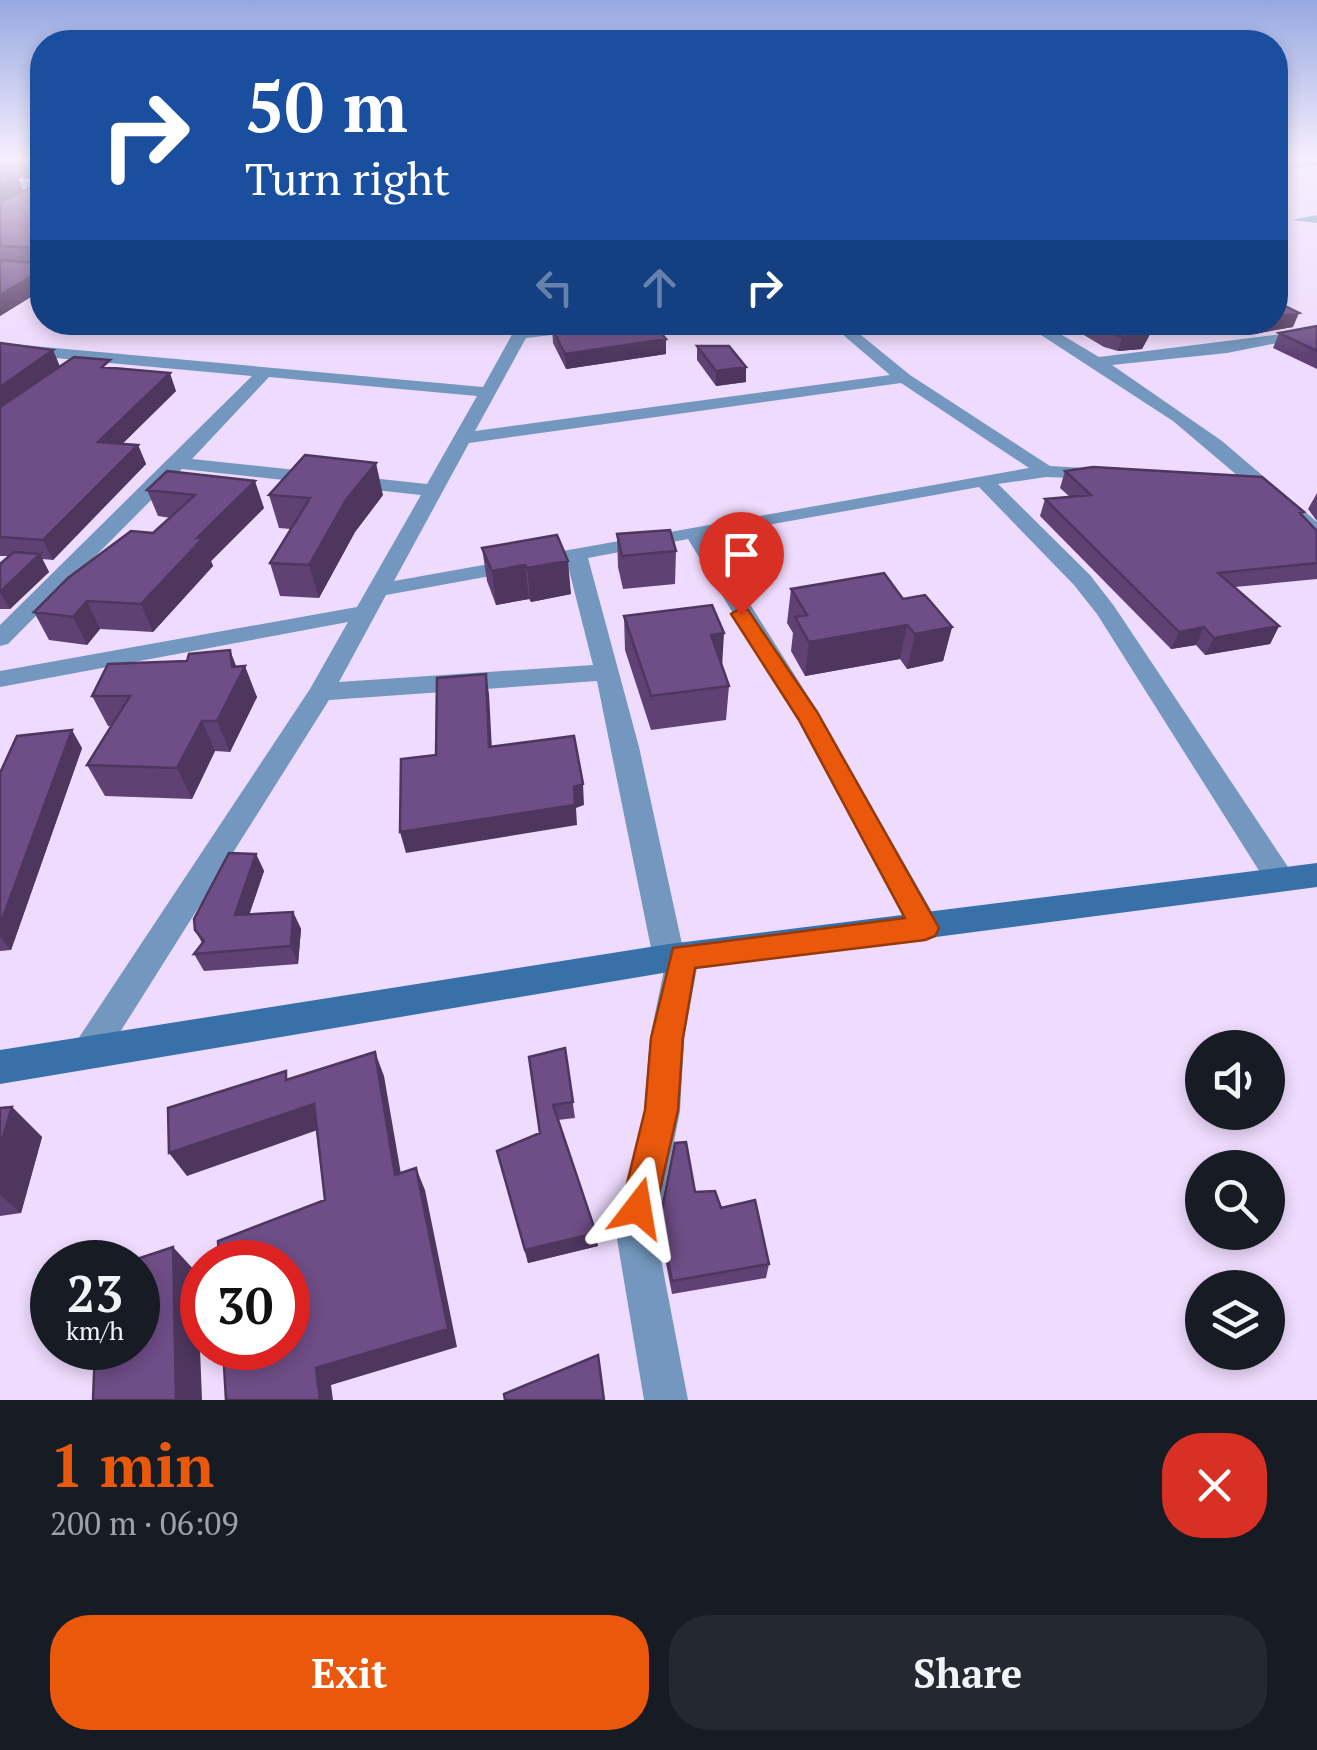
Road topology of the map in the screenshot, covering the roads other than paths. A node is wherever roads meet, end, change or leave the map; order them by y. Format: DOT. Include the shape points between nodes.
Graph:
graph roads {
  1 [pos="1314,331"];
  2 [pos="519,335"];
  3 [pos="851,335"];
  4 [pos="1051,335"];
  5 [pos="0,348"];
  6 [pos="92,356"];
  7 [pos="1100,362"];
  8 [pos="262,374"];
  9 [pos="61,378"];
  10 [pos="904,378"];
  11 [pos="487,392"];
  12 [pos="464,438"];
  13 [pos="181,463"];
  14 [pos="1046,471"];
  15 [pos="1120,474"];
  16 [pos="984,481"];
  17 [pos="1230,482"];
  18 [pos="1267,485"];
  19 [pos="436,491"];
  20 [pos="1317,498"];
  21 [pos="1286,503"];
  22 [pos="1317,532"];
  23 [pos="696,535"];
  24 [pos="576,554"];
  25 [pos="373,601"];
  26 [pos="0,639"];
  27 [pos="607,672"];
  28 [pos="0,679"];
  29 [pos="321,692"];
  30 [pos="1317,875"];
  31 [pos="1282,879"];
  32 [pos="925,928"];
  33 [pos="676,958"];
  34 [pos="88,1053"];
  35 [pos="0,1067"];
  36 [pos="666,1400"];
  1 -- 7 [label="street"];
  2 -- 11 [label="street"];
  3 -- 10 [label="street"];
  4 -- 7 [label="street"];
  5 -- 6 [label="street"];
  6 -- 8 [label="street"];
  6 -- 9 [label="street"];
  7 -- 18 [label="street"];
  8 -- 11 [label="street"];
  8 -- 13 [label="street"];
  10 -- 12 [label="street"];
  10 -- 14 [label="street"];
  11 -- 12 [label="street"];
  12 -- 19 [label="street"];
  13 -- 19 [label="street"];
  13 -- 26 [label="street" via="120,514"];
  14 -- 15 [label="street"];
  14 -- 16 [label="street"];
  16 -- 23 [label="street"];
  16 -- 31 [label="street" via="1106,611"];
  17 -- 18 [label="street"];
  18 -- 21 [label="street"];
  19 -- 25 [label="street"];
  20 -- 21 [label="street"];
  21 -- 22 [label="street"];
  23 -- 24 [label="street"];
  23 -- 32 [label="street" via="809,718"];
  24 -- 25 [label="street"];
  24 -- 27 [label="street"];
  25 -- 28 [label="street"];
  25 -- 29 [label="street"];
  27 -- 29 [label="street"];
  27 -- 33 [label="street"];
  29 -- 34 [label="street"];
  30 -- 31 [label="main road"];
  31 -- 32 [label="main road"];
  32 -- 33 [label="main road"];
  33 -- 34 [label="main road"];
  33 -- 36 [label="street" via="662,1110 636,1234"];
  34 -- 35 [label="main road"];
}
